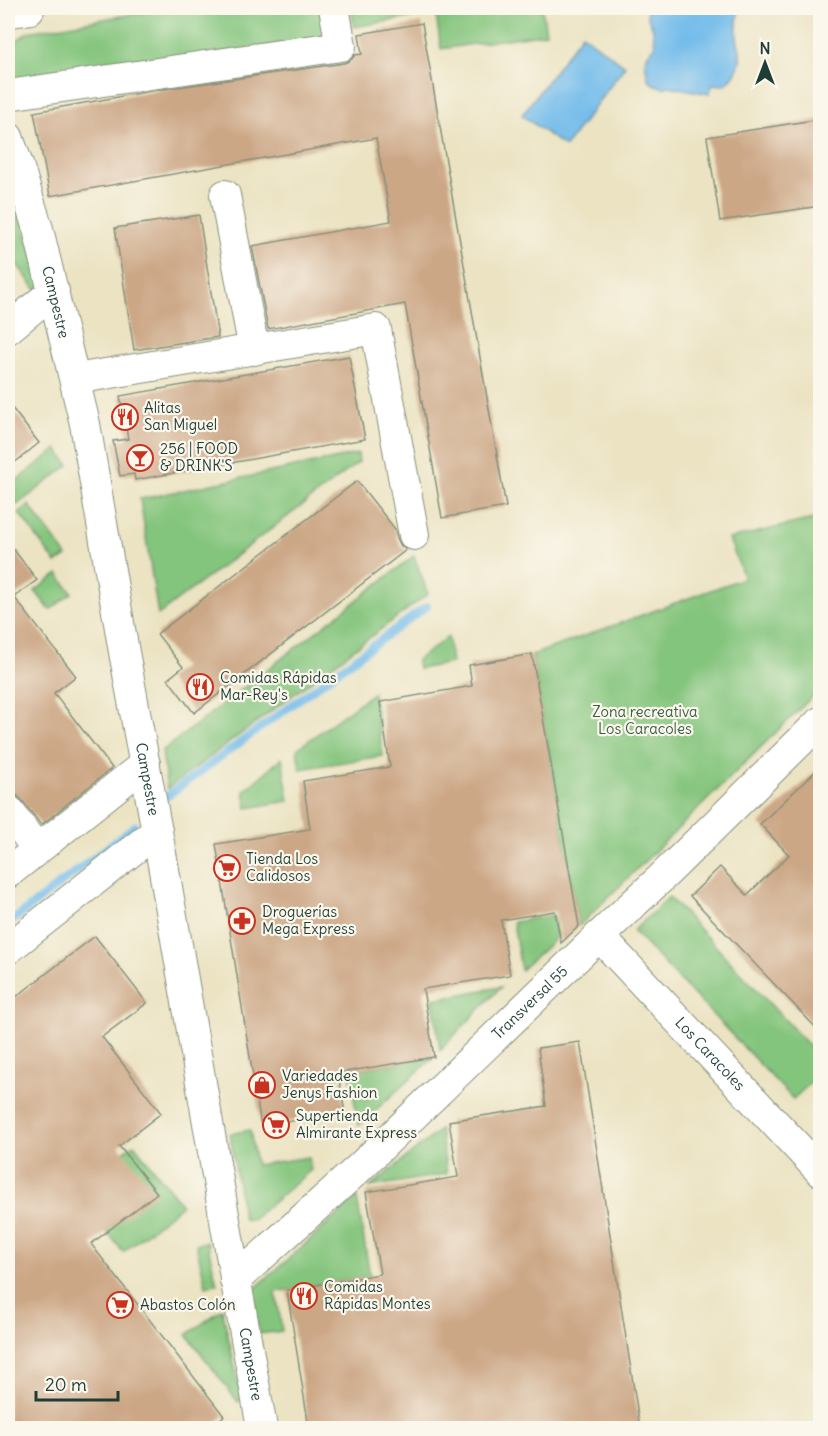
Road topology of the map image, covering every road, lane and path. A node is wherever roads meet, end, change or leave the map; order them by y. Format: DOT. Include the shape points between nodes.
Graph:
graph roads {
  1 [pos="28,8"];
  2 [pos="334,8"];
  3 [pos="8,11"];
  4 [pos="8,95"];
  5 [pos="8,137"];
  6 [pos="13,170"];
  7 [pos="225,195"];
  8 [pos="54,291"];
  9 [pos="8,329"];
  10 [pos="254,350"];
  11 [pos="75,379"];
  12 [pos="414,535"];
  13 [pos="820,722"];
  14 [pos="145,764"];
  15 [pos="8,810"];
  16 [pos="157,831"];
  17 [pos="38,849"];
  18 [pos="8,873"];
  19 [pos="599,936"];
  20 [pos="8,949"];
  21 [pos="820,1171"];
  22 [pos="235,1280"];
  23 [pos="262,1428"];
  1 -- 3 [label="main road"];
  2 -- 4 [label="street" via="341,46"];
  5 -- 6 [label="street, Campestre"];
  6 -- 8 [label="street, Campestre" via="38,229"];
  7 -- 10 [label="street"];
  8 -- 9 [label="street"];
  8 -- 11 [label="street, Campestre"];
  10 -- 11 [label="street"];
  10 -- 12 [label="street" via="376,329"];
  11 -- 14 [label="street, Campestre"];
  13 -- 19 [label="street, Transversal 55"];
  14 -- 16 [label="street, Campestre"];
  14 -- 17 [label="street"];
  15 -- 17 [label="street"];
  16 -- 20 [label="street"];
  16 -- 22 [label="street, Campestre"];
  17 -- 18 [label="street"];
  19 -- 21 [label="street, Los Caracoles"];
  19 -- 22 [label="street, Transversal 55" via="358,1168"];
  22 -- 23 [label="street, Campestre"];
}
